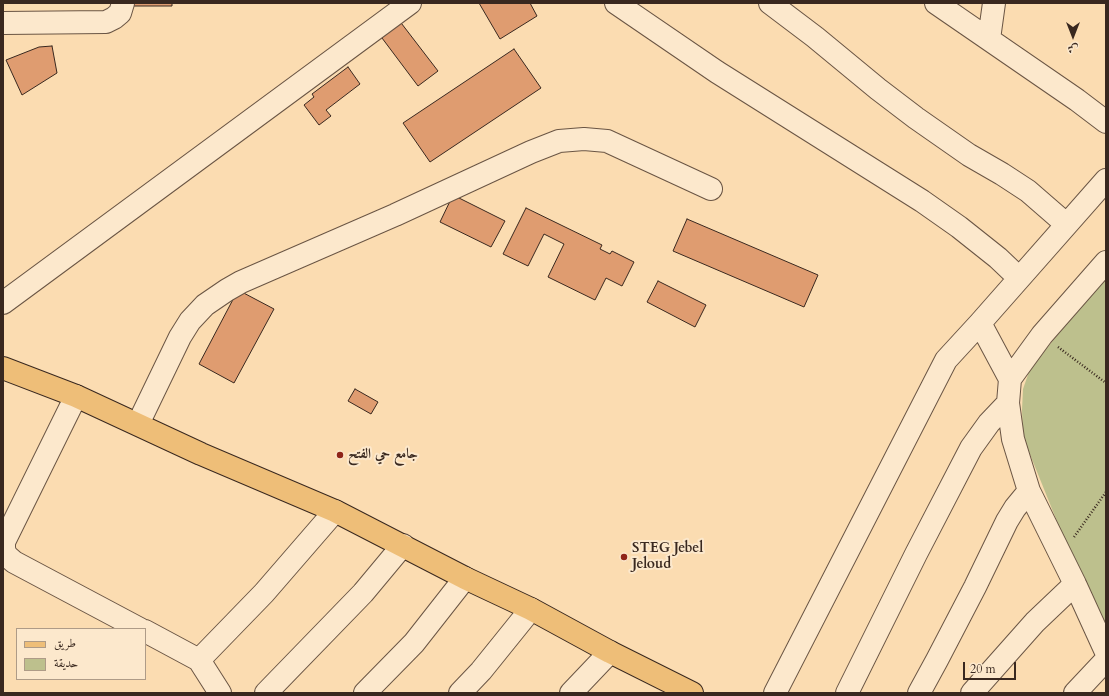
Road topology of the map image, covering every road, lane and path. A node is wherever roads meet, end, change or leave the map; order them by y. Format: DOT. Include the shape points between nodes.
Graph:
graph roads {
  1 [pos="123,3"];
  2 [pos="410,3"];
  3 [pos="616,3"];
  4 [pos="770,3"];
  5 [pos="936,3"];
  6 [pos="994,3"];
  7 [pos="49,13"];
  8 [pos="3,23"];
  9 [pos="989,39"];
  10 [pos="1106,122"];
  11 [pos="1106,180"];
  12 [pos="711,190"];
  13 [pos="1066,224"];
  14 [pos="1106,262"];
  15 [pos="1019,278"];
  16 [pos="3,303"];
  17 [pos="980,323"];
  18 [pos="1042,335"];
  19 [pos="3,368"];
  20 [pos="1010,379"];
  21 [pos="1106,383"];
  22 [pos="76,396"];
  23 [pos="1008,403"];
  24 [pos="138,424"];
  25 [pos="1029,491"];
  26 [pos="1106,492"];
  27 [pos="335,511"];
  28 [pos="403,545"];
  29 [pos="3,549"];
  30 [pos="1061,555"];
  31 [pos="465,578"];
  32 [pos="1075,584"];
  33 [pos="531,609"];
  34 [pos="138,628"];
  35 [pos="146,632"];
  36 [pos="1105,649"];
  37 [pos="610,652"];
  38 [pos="199,660"];
  39 [pos="220,693"];
  40 [pos="266,693"];
  41 [pos="365,693"];
  42 [pos="460,693"];
  43 [pos="571,693"];
  44 [pos="692,693"];
  45 [pos="775,693"];
  46 [pos="847,693"];
  47 [pos="919,693"];
  48 [pos="972,693"];
  49 [pos="1075,693"];
  1 -- 7 [label="street" via="120,13 106,22"];
  2 -- 16 [label="street"];
  3 -- 15 [label="street" via="717,72 922,201 960,227"];
  4 -- 13 [label="street" via="916,118 968,155 1028,191"];
  5 -- 9 [label="street"];
  6 -- 9 [label="street"];
  7 -- 8 [label="street"];
  9 -- 10 [label="street"];
  11 -- 13 [label="street"];
  12 -- 24 [label="street" via="607,141 559,141 530,152 396,215 241,282 205,305 190,321 176,344"];
  13 -- 15 [label="street"];
  14 -- 18 [label="street"];
  15 -- 17 [label="street"];
  17 -- 20 [label="street"];
  17 -- 45 [label="street" via="946,360 938,373"];
  18 -- 20 [label="street"];
  18 -- 21 [label="path"];
  19 -- 22 [label="main road"];
  20 -- 23 [label="street"];
  22 -- 24 [label="main road"];
  22 -- 29 [label="street" via="4,542"];
  23 -- 25 [label="street" via="1013,439"];
  23 -- 46 [label="street" via="989,422 971,448"];
  24 -- 27 [label="main road"];
  25 -- 30 [label="street"];
  25 -- 47 [label="street" via="1007,521 972,594"];
  26 -- 30 [label="path"];
  27 -- 28 [label="main road"];
  27 -- 38 [label="street" via="264,593"];
  28 -- 31 [label="main road"];
  28 -- 40 [label="street" via="363,593"];
  29 -- 34 [label="street" via="14,562"];
  30 -- 32 [label="street"];
  31 -- 33 [label="main road"];
  31 -- 41 [label="street" via="414,643"];
  32 -- 36 [label="street"];
  32 -- 48 [label="street" via="1035,622"];
  33 -- 37 [label="main road"];
  33 -- 42 [label="street"];
  35 -- 38 [label="street"];
  36 -- 49 [label="street"];
  37 -- 43 [label="street"];
  37 -- 44 [label="main road"];
  38 -- 39 [label="street"];
}
